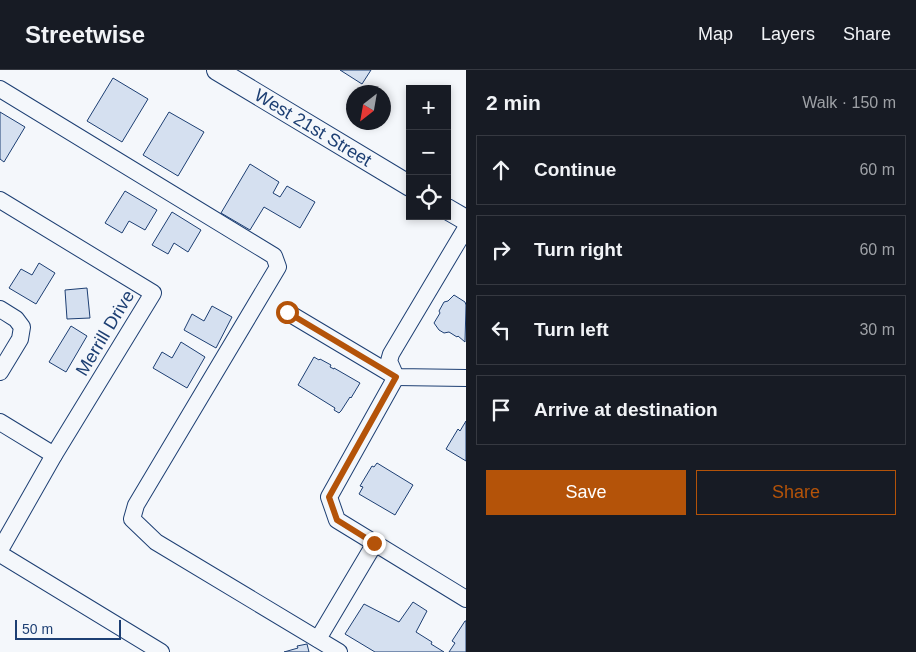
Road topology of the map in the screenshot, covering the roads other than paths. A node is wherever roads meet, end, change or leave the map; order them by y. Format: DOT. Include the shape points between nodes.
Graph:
graph roads {
  1 [pos="217,70"];
  2 [pos="0,90"];
  3 [pos="406,184"];
  4 [pos="0,200"];
  5 [pos="451,211"];
  6 [pos="466,220"];
  7 [pos="466,228"];
  8 [pos="0,309"];
  9 [pos="287,312"];
  10 [pos="0,372"];
  11 [pos="396,377"];
  12 [pos="466,378"];
  13 [pos="0,422"];
  14 [pos="54,455"];
  15 [pos="374,543"];
  16 [pos="0,550"];
  17 [pos="0,554"];
  18 [pos="466,599"];
  19 [pos="318,639"];
  20 [pos="161,652"];
  21 [pos="339,652"];
  1 -- 3 [label="main road, West 21st Street"];
  2 -- 19 [label="street" via="274,256 278,267 136,506 132,519 156,542"];
  4 -- 14 [label="street, Merrill Drive" via="153,293"];
  5 -- 6 [label="main road"];
  7 -- 11 [label="street" via="391,354 389,361"];
  8 -- 10 [label="street" via="16,318 22,327 20,339"];
  9 -- 11 [label="street"];
  11 -- 12 [label="street"];
  11 -- 15 [label="street" via="329,497 337,520"];
  13 -- 14 [label="street"];
  14 -- 16 [label="street, Merrill Drive"];
  15 -- 18 [label="street"];
  15 -- 19 [label="street"];
  17 -- 20 [label="street"];
  19 -- 21 [label="street"];
}
